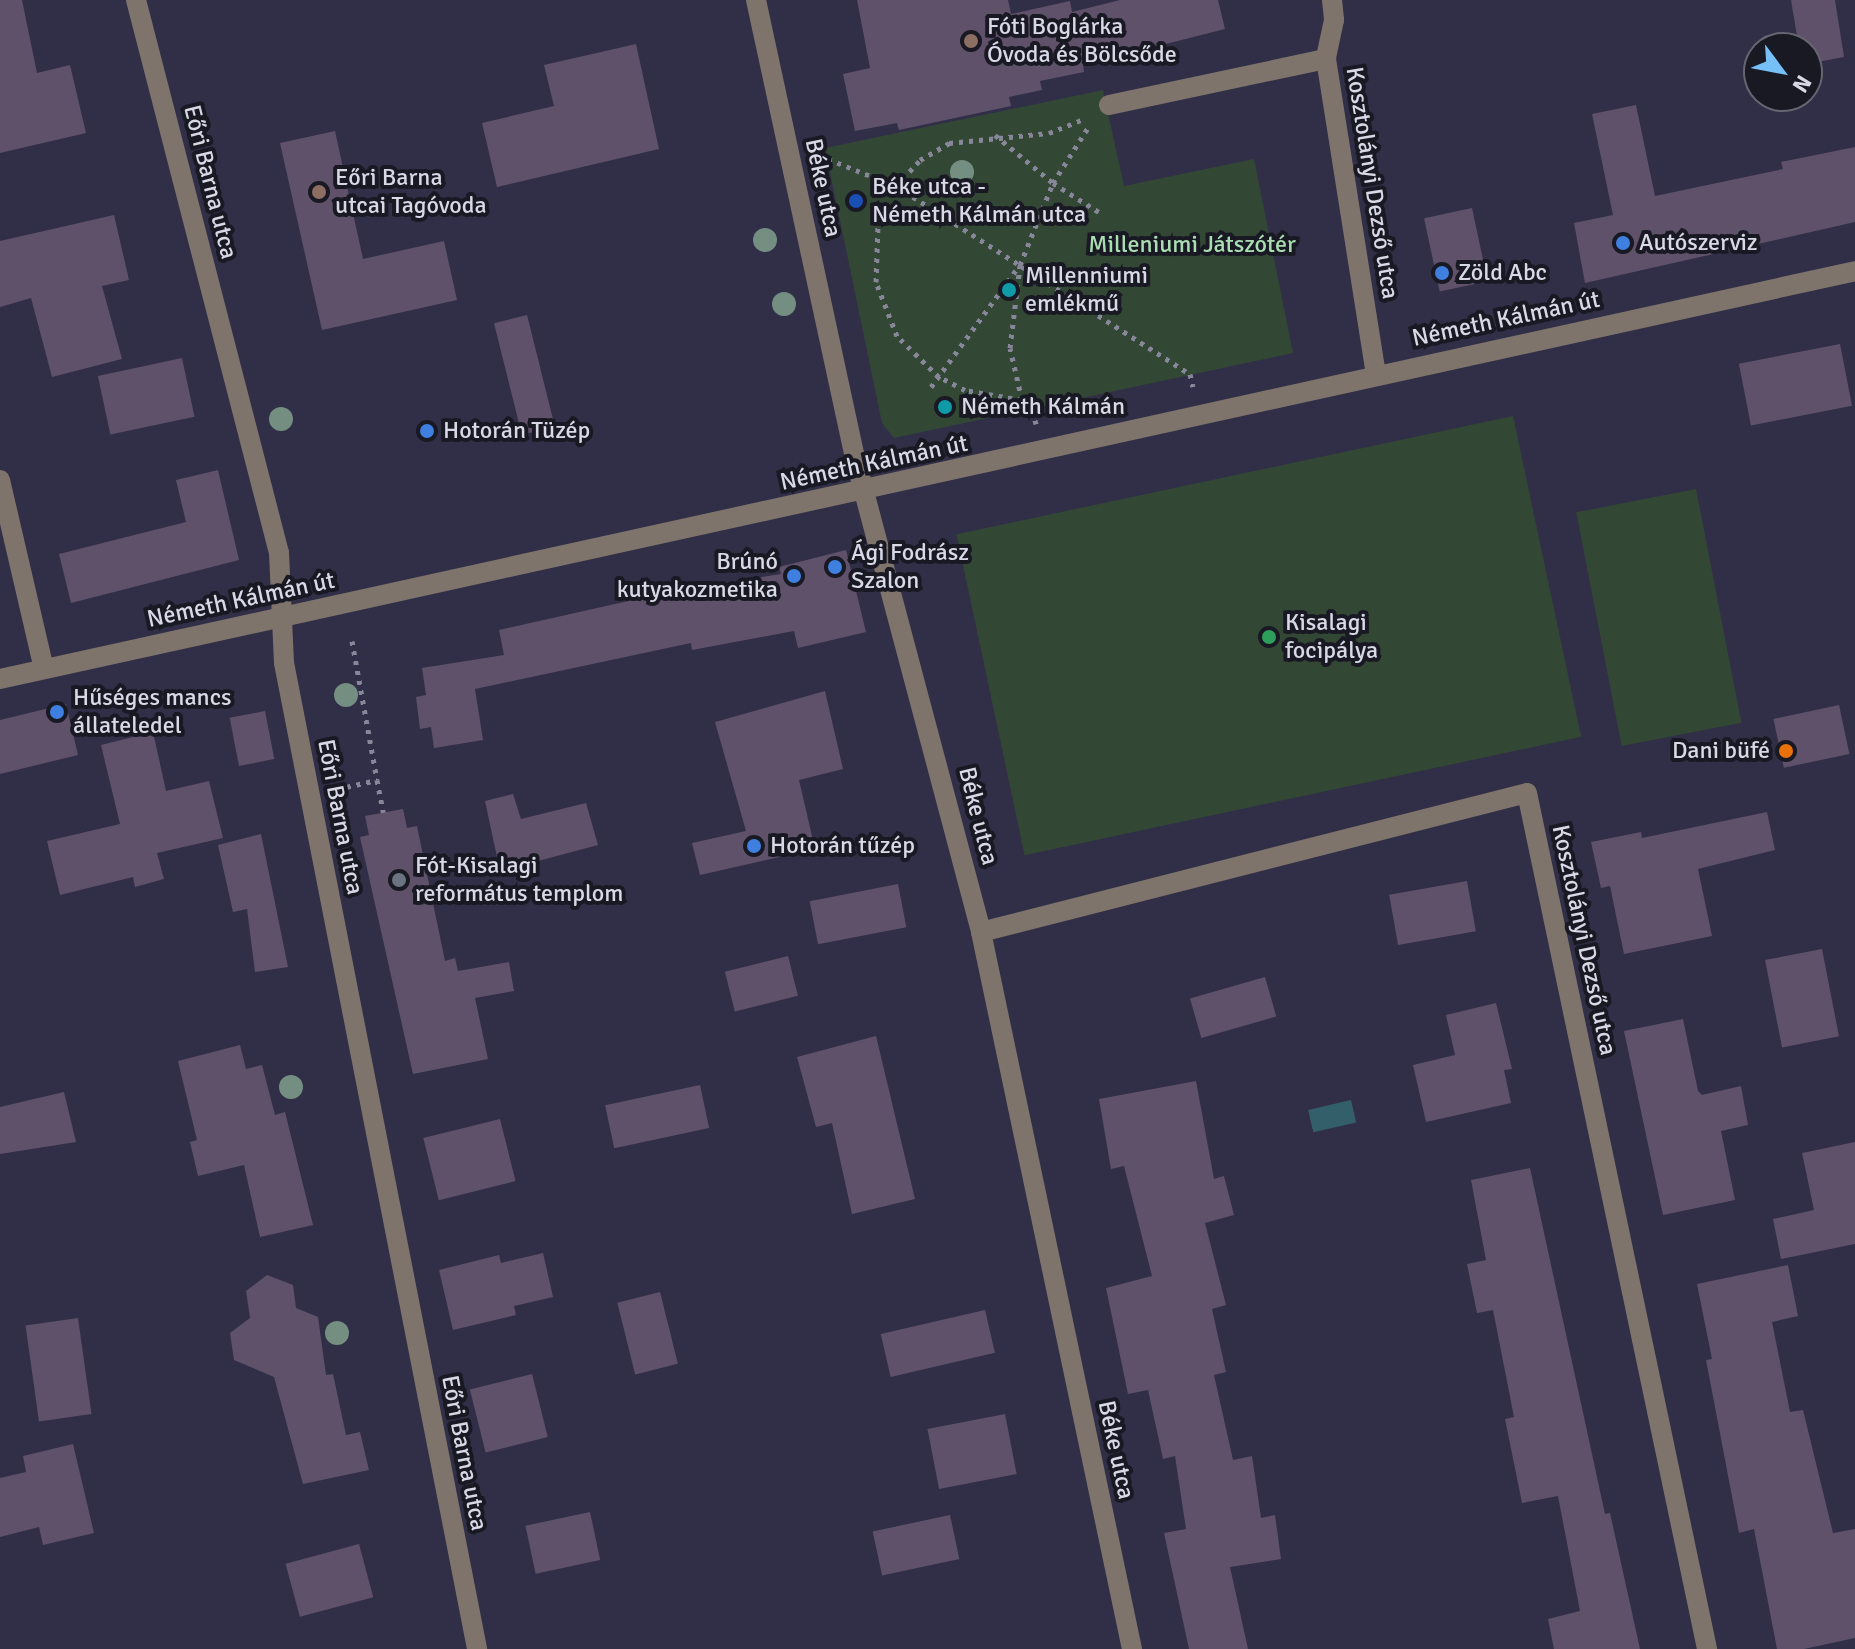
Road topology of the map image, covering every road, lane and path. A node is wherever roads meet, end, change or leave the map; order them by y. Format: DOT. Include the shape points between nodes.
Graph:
graph roads {
  1 [pos="136,0"];
  2 [pos="756,0"];
  3 [pos="1332,0"];
  4 [pos="1326,59"];
  5 [pos="1109,105"];
  6 [pos="995,135"];
  7 [pos="794,175"];
  8 [pos="1053,183"];
  9 [pos="896,186"];
  10 [pos="1099,212"];
  11 [pos="1020,265"];
  12 [pos="1855,271"];
  13 [pos="1376,374"];
  14 [pos="939,377"];
  15 [pos="931,387"];
  16 [pos="1022,400"];
  17 [pos="1200,415"];
  18 [pos="1042,452"];
  19 [pos="0,480"];
  20 [pos="866,492"];
  21 [pos="284,617"];
  22 [pos="352,641"];
  23 [pos="44,669"];
  24 [pos="0,679"];
  25 [pos="377,780"];
  26 [pos="309,795"];
  27 [pos="383,812"];
  28 [pos="981,932"];
  29 [pos="477,1649"];
  30 [pos="1132,1649"];
  31 [pos="1707,1649"];
  1 -- 21 [label="street, Eőri Barna utca" via="279,553"];
  2 -- 7 [label="street, Béke utca"];
  3 -- 4 [label="street, Kosztolányi Dezső utca" via="1334,20"];
  4 -- 5 [label="street"];
  4 -- 13 [label="street, Kosztolányi Dezső utca"];
  6 -- 8 [label="path"];
  6 -- 8 [label="path" via="1049,133 1096,115"];
  6 -- 9 [label="path" via="949,143 920,160"];
  7 -- 9 [label="path" via="828,159"];
  7 -- 20 [label="street, Béke utca"];
  8 -- 10 [label="path"];
  8 -- 11 [label="path"];
  9 -- 11 [label="path"];
  9 -- 14 [label="path" via="878,224 876,282 897,336"];
  11 -- 14 [label="path"];
  11 -- 16 [label="path" via="1010,348"];
  11 -- 17 [label="path" via="1190,374"];
  12 -- 13 [label="street, Németh Kálmán út"];
  13 -- 17 [label="street, Németh Kálmán út"];
  14 -- 15 [label="path"];
  14 -- 16 [label="path" via="965,390"];
  16 -- 18 [label="path" via="1032,408"];
  17 -- 18 [label="street, Németh Kálmán út"];
  18 -- 20 [label="street, Németh Kálmán út"];
  19 -- 23 [label="street"];
  20 -- 21 [label="street, Németh Kálmán út"];
  20 -- 28 [label="street, Béke utca"];
  21 -- 23 [label="street, Németh Kálmán út"];
  21 -- 26 [label="street, Eőri Barna utca" via="284,663"];
  22 -- 25 [label="path"];
  23 -- 24 [label="street, Németh Kálmán út"];
  25 -- 26 [label="path"];
  25 -- 27 [label="path"];
  26 -- 29 [label="street, Eőri Barna utca"];
  28 -- 30 [label="street, Béke utca"];
  28 -- 31 [label="street, Kosztolányi Dezső utca" via="1527,793"];
}
